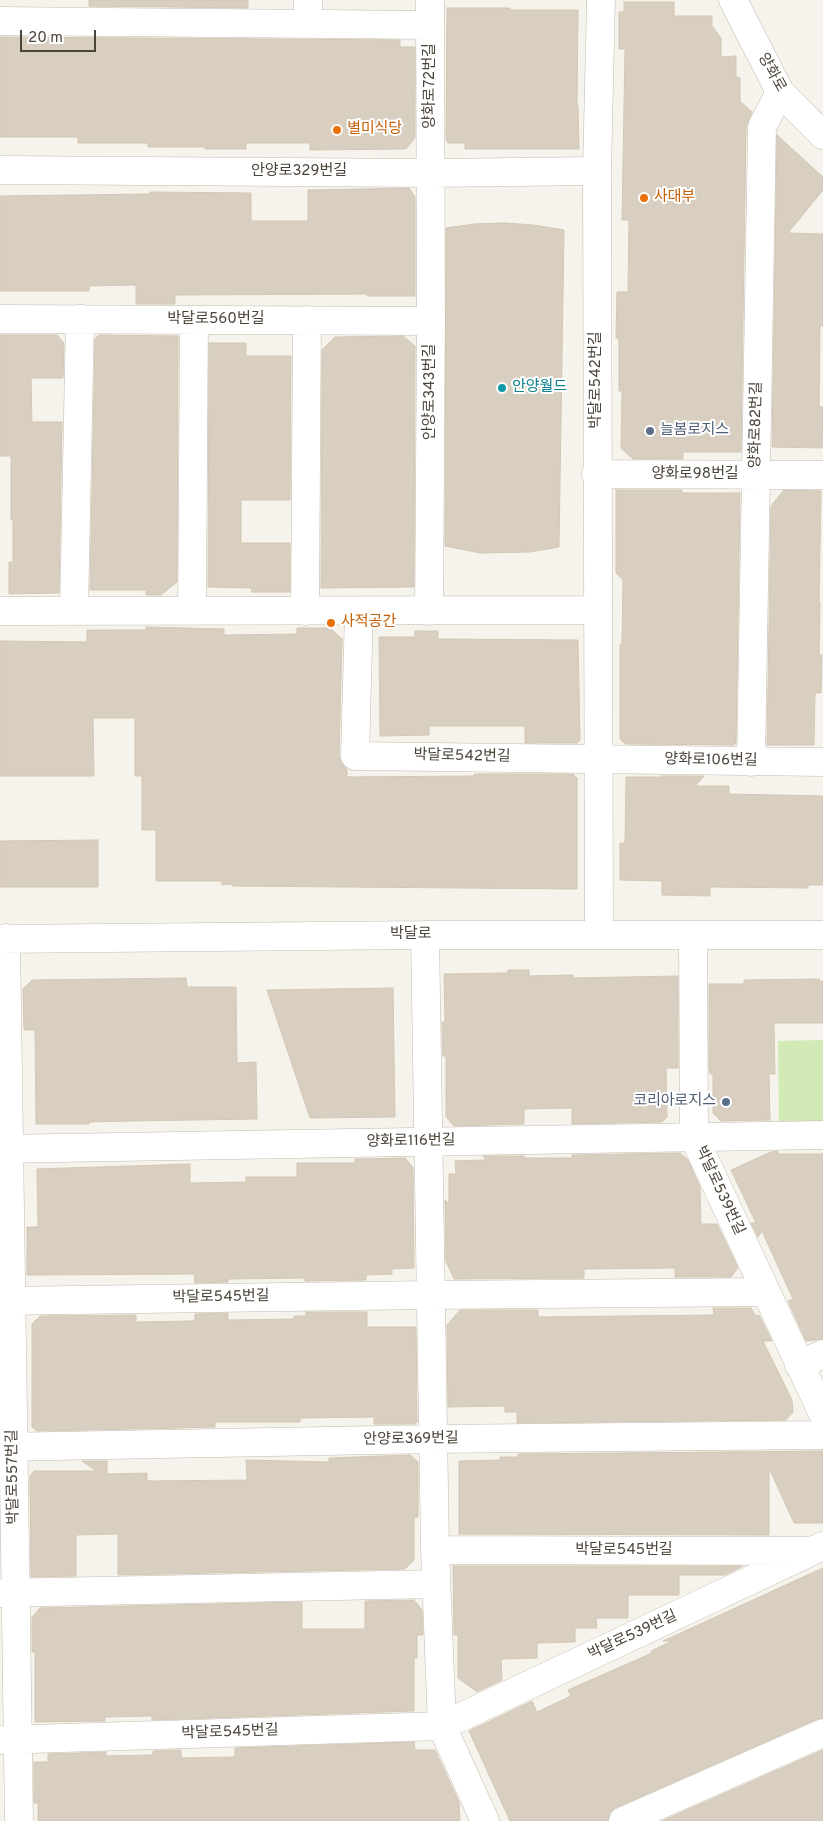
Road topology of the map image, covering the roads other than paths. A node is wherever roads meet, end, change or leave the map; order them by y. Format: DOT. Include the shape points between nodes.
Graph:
graph roads {
  1 [pos="601,0"];
  2 [pos="733,0"];
  3 [pos="77,11"];
  4 [pos="193,12"];
  5 [pos="308,12"];
  6 [pos="430,12"];
  7 [pos="0,21"];
  8 [pos="780,92"];
  9 [pos="823,135"];
  10 [pos="0,170"];
  11 [pos="597,171"];
  12 [pos="431,173"];
  13 [pos="0,319"];
  14 [pos="80,319"];
  15 [pos="194,320"];
  16 [pos="307,320"];
  17 [pos="431,321"];
  18 [pos="596,474"];
  19 [pos="756,475"];
  20 [pos="823,476"];
  21 [pos="597,610"];
  22 [pos="0,611"];
  23 [pos="74,611"];
  24 [pos="192,611"];
  25 [pos="305,611"];
  26 [pos="359,611"];
  27 [pos="429,611"];
  28 [pos="599,759"];
  29 [pos="751,762"];
  30 [pos="823,762"];
  31 [pos="599,934"];
  32 [pos="425,935"];
  33 [pos="693,935"];
  34 [pos="823,935"];
  35 [pos="3,939"];
  36 [pos="823,1135"];
  37 [pos="694,1137"];
  38 [pos="428,1142"];
  39 [pos="4,1149"];
  40 [pos="766,1292"];
  41 [pos="430,1294"];
  42 [pos="6,1301"];
  43 [pos="811,1360"];
  44 [pos="823,1414"];
  45 [pos="823,1435"];
  46 [pos="433,1439"];
  47 [pos="7,1447"];
  48 [pos="818,1549"];
  49 [pos="435,1550"];
  50 [pos="436,1584"];
  51 [pos="7,1592"];
  52 [pos="442,1726"];
  53 [pos="823,1733"];
  54 [pos="9,1740"];
  55 [pos="19,1821"];
  56 [pos="485,1821"];
  57 [pos="623,1821"];
  1 -- 11 [label="street, 박달로542번길"];
  2 -- 8 [label="street, 양화로"];
  3 -- 4 [label="street"];
  3 -- 7 [label="street"];
  4 -- 5 [label="street"];
  5 -- 6 [label="street"];
  6 -- 12 [label="street, 양화로72번길"];
  8 -- 9 [label="street, 양화로"];
  8 -- 19 [label="street, 양화로82번길" via="762,126"];
  10 -- 12 [label="street, 안양로329번길"];
  11 -- 12 [label="street, 안양로329번길"];
  11 -- 18 [label="street, 박달로542번길"];
  12 -- 17 [label="street, 안양로343번길"];
  13 -- 14 [label="street, 박달로560번길"];
  14 -- 15 [label="street, 박달로560번길"];
  14 -- 23 [label="street"];
  15 -- 16 [label="street, 박달로560번길"];
  15 -- 24 [label="street"];
  16 -- 17 [label="street, 박달로560번길"];
  16 -- 25 [label="street"];
  17 -- 27 [label="street, 안양로343번길"];
  18 -- 19 [label="street, 양화로98번길"];
  18 -- 21 [label="street, 박달로542번길"];
  19 -- 20 [label="street, 양화로98번길"];
  19 -- 29 [label="street, 양화로82번길"];
  21 -- 27 [label="street"];
  21 -- 28 [label="street, 박달로542번길"];
  22 -- 23 [label="street"];
  23 -- 24 [label="street"];
  24 -- 25 [label="street"];
  25 -- 26 [label="street"];
  26 -- 27 [label="street"];
  26 -- 28 [label="street, 박달로542번길" via="355,756"];
  28 -- 29 [label="street, 양화로106번길"];
  28 -- 31 [label="street, 박달로542번길"];
  29 -- 30 [label="street, 양화로106번길"];
  31 -- 32 [label="street, 박달로"];
  31 -- 33 [label="street, 박달로"];
  32 -- 35 [label="street, 박달로"];
  32 -- 38 [label="street"];
  33 -- 34 [label="street, 박달로"];
  33 -- 37 [label="street, 박달로539번길"];
  35 -- 39 [label="street, 박달로557번길"];
  36 -- 37 [label="street, 양화로116번길"];
  37 -- 38 [label="street, 양화로116번길"];
  37 -- 40 [label="street, 박달로539번길"];
  38 -- 39 [label="street, 양화로116번길"];
  38 -- 41 [label="street"];
  39 -- 42 [label="street, 박달로557번길"];
  40 -- 41 [label="street"];
  40 -- 43 [label="street, 박달로539번길"];
  41 -- 42 [label="street, 박달로545번길"];
  41 -- 46 [label="street"];
  42 -- 47 [label="street, 박달로557번길"];
  43 -- 44 [label="street, 박달로539번길"];
  45 -- 46 [label="street, 안양로369번길"];
  46 -- 47 [label="street, 안양로369번길"];
  46 -- 49 [label="street"];
  47 -- 51 [label="street, 박달로557번길"];
  48 -- 49 [label="street, 박달로545번길"];
  48 -- 52 [label="street, 박달로539번길"];
  49 -- 50 [label="street"];
  50 -- 51 [label="street"];
  50 -- 52 [label="street"];
  51 -- 54 [label="street, 박달로557번길"];
  52 -- 54 [label="street, 박달로545번길"];
  52 -- 56 [label="street"];
  53 -- 57 [label="street"];
  54 -- 55 [label="street, 박달로557번길"];
}
